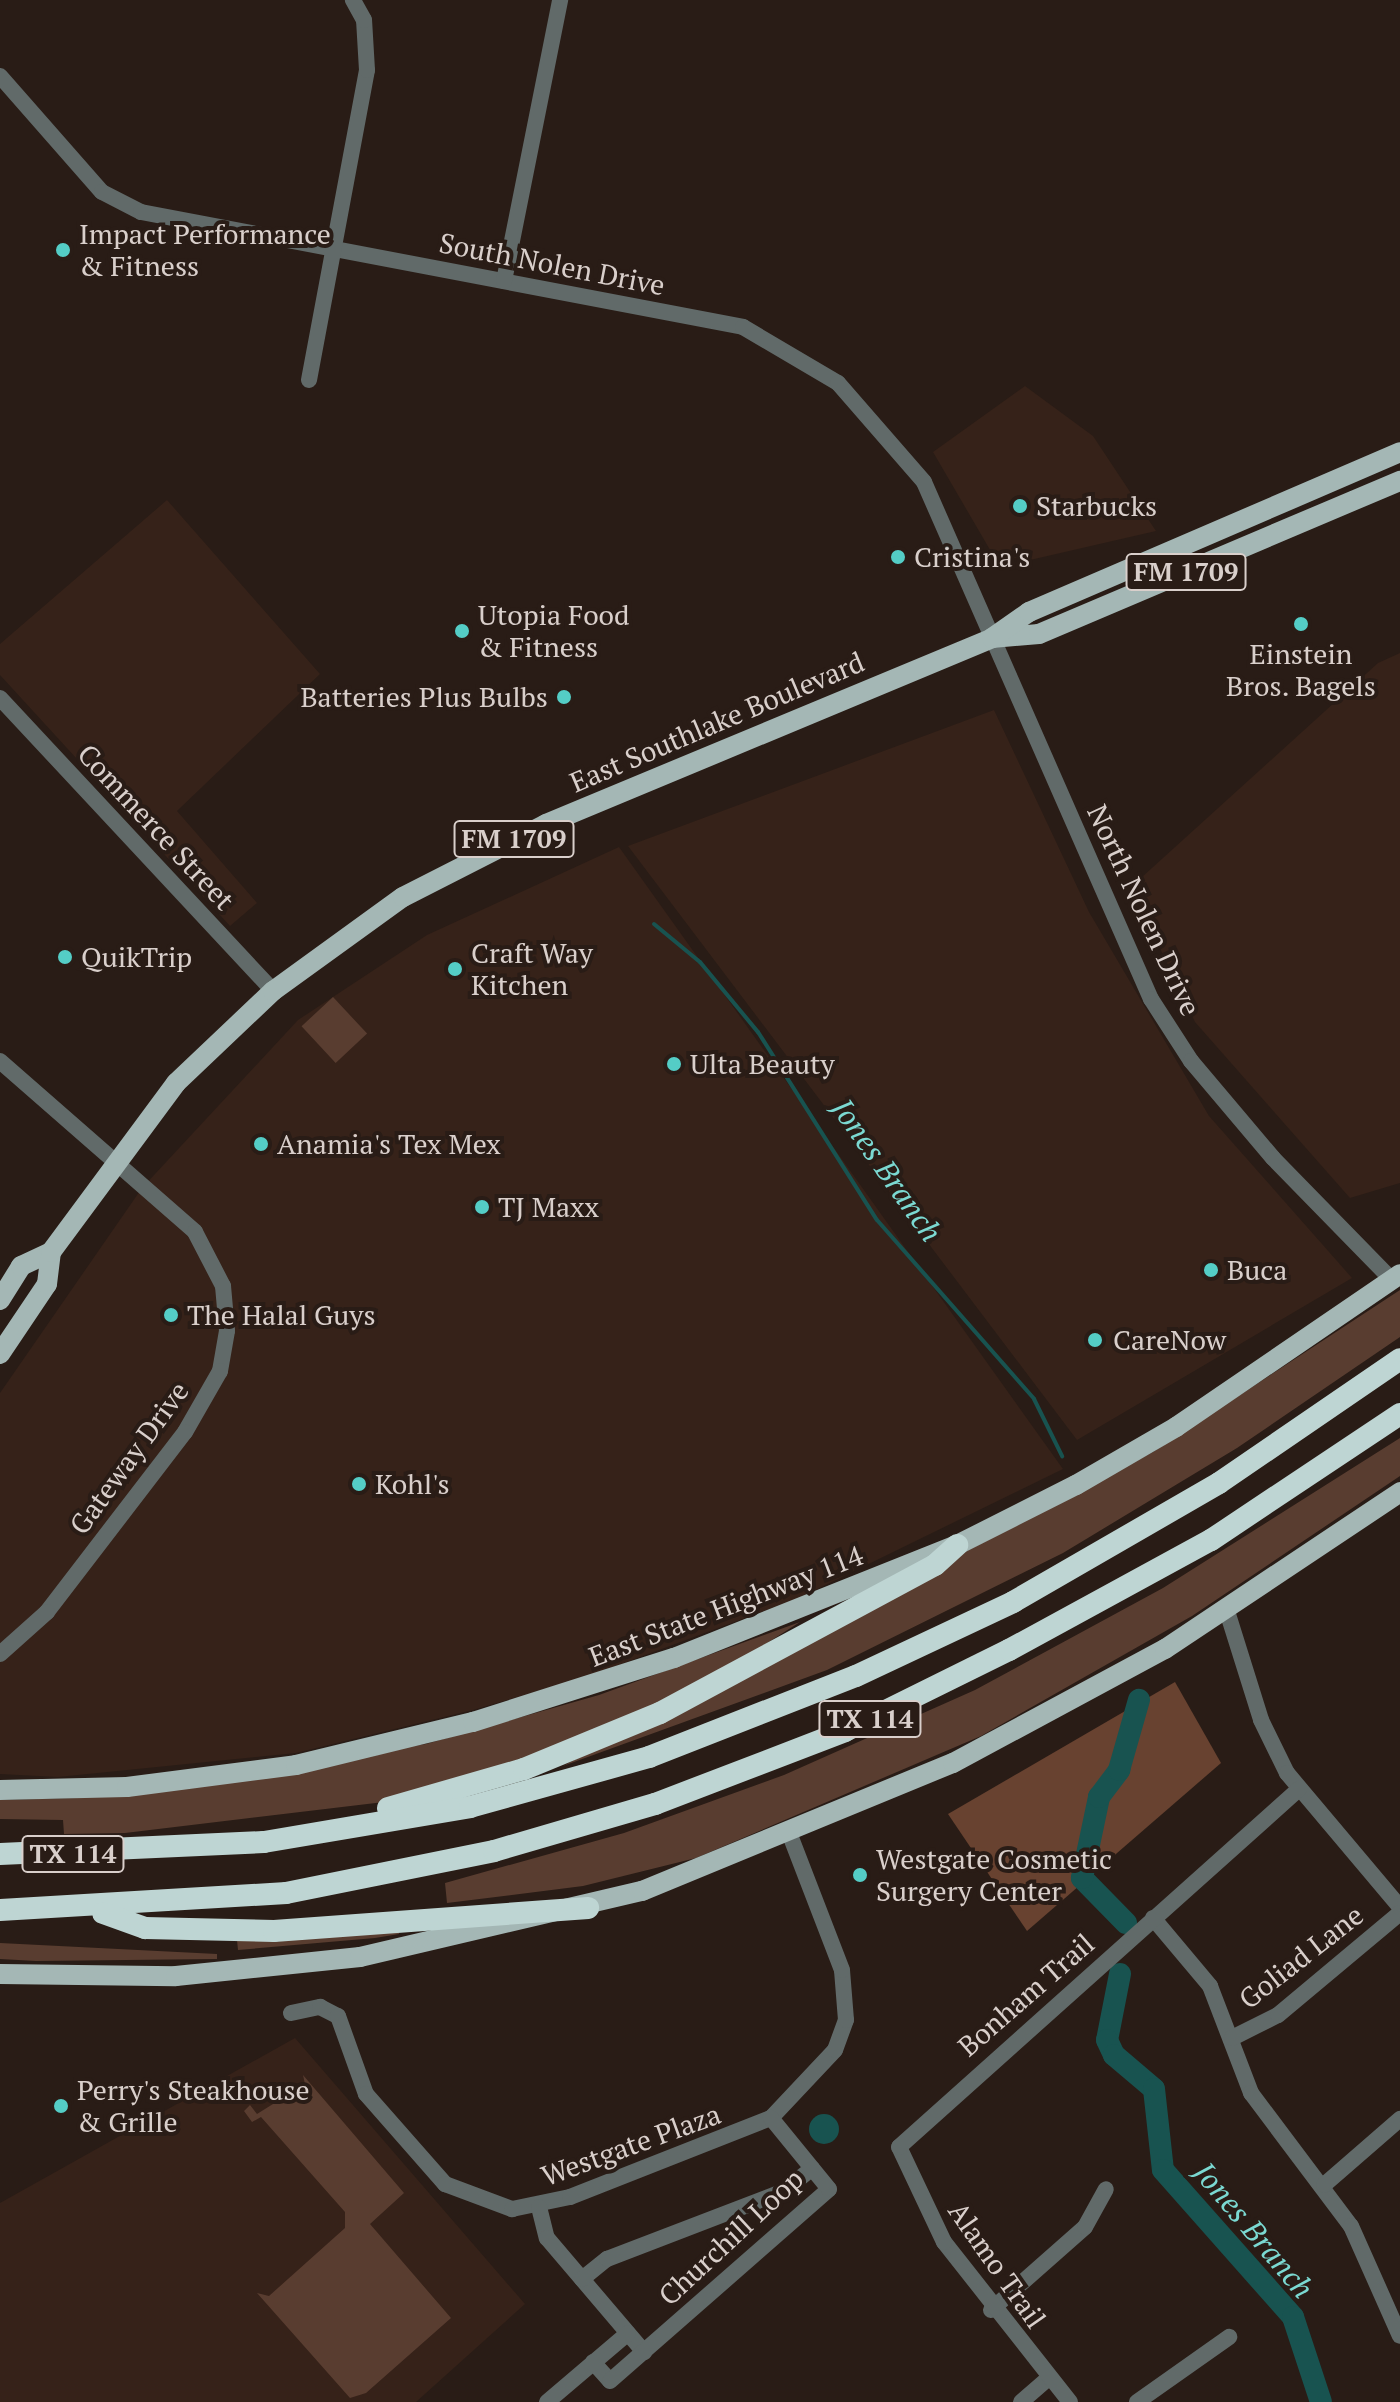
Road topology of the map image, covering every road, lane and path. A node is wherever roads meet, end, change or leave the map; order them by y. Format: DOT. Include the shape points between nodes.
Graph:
graph roads {
  1 [pos="353,0"];
  2 [pos="560,0"];
  3 [pos="0,76"];
  4 [pos="332,250"];
  5 [pos="504,281"];
  6 [pos="309,380"];
  7 [pos="1400,452"];
  8 [pos="1400,481"];
  9 [pos="992,638"];
  10 [pos="0,698"];
  11 [pos="273,991"];
  12 [pos="0,1061"];
  13 [pos="114,1160"];
  14 [pos="51,1252"];
  15 [pos="1396,1277"];
  16 [pos="0,1300"];
  17 [pos="0,1354"];
  18 [pos="1400,1359"];
  19 [pos="1400,1414"];
  20 [pos="1400,1492"];
  21 [pos="957,1545"];
  22 [pos="1226,1608"];
  23 [pos="0,1654"];
  24 [pos="1299,1789"];
  25 [pos="0,1790"];
  26 [pos="790,1835"];
  27 [pos="177,1851"];
  28 [pos="0,1854"];
  29 [pos="588,1908"];
  30 [pos="95,1909"];
  31 [pos="0,1910"];
  32 [pos="1400,1910"];
  33 [pos="1153,1918"];
  34 [pos="10,1976"];
  35 [pos="0,1988"];
  36 [pos="291,2013"];
  37 [pos="1232,2038"];
  38 [pos="771,2118"];
  39 [pos="1400,2119"];
  40 [pos="899,2147"];
  41 [pos="812,2168"];
  42 [pos="1324,2185"];
  43 [pos="1106,2189"];
  44 [pos="539,2207"];
  45 [pos="582,2279"];
  46 [pos="991,2310"];
  47 [pos="1398,2329"];
  48 [pos="628,2333"];
  49 [pos="1229,2337"];
  50 [pos="644,2352"];
  51 [pos="593,2362"];
  52 [pos="1049,2378"];
  53 [pos="547,2402"];
  54 [pos="1021,2402"];
  55 [pos="1070,2402"];
  56 [pos="1137,2402"];
  1 -- 4 [label="street" via="364,20 367,70"];
  2 -- 5 [label="street"];
  3 -- 4 [label="street, South Nolen Drive" via="120,203"];
  4 -- 5 [label="street, South Nolen Drive"];
  4 -- 6 [label="street"];
  5 -- 9 [label="street, South Nolen Drive" via="743,327 838,383 924,482"];
  7 -- 9 [label="main road, East Southlake Boulevard / FM 1709" via="1029,612"];
  8 -- 9 [label="main road, East Southlake Boulevard / FM 1709" via="1039,634"];
  9 -- 11 [label="main road, East Southlake Boulevard / FM 1709" via="473,858 391,905"];
  9 -- 15 [label="street, North Nolen Drive" via="1151,999 1191,1061 1273,1158"];
  10 -- 11 [label="street, Commerce Street"];
  11 -- 13 [label="main road, East Southlake Boulevard / FM 1709" via="176,1083"];
  12 -- 13 [label="street"];
  13 -- 14 [label="main road, East Southlake Boulevard / FM 1709"];
  13 -- 23 [label="street, Gateway Drive" via="175,1211 205,1247 223,1286 225,1349 185,1432 47,1612"];
  14 -- 16 [label="main road, East Southlake Boulevard / FM 1709" via="21,1266"];
  14 -- 17 [label="main road, East Southlake Boulevard / FM 1709" via="47,1284"];
  15 -- 21 [label="main road, East State Highway 114" via="1176,1427"];
  18 -- 27 [label="highway, TX 114" via="1205,1491 1013,1602 856,1676 649,1757 470,1807"];
  19 -- 30 [label="highway, TX 114" via="1138,1582 845,1731 589,1826 286,1893"];
  20 -- 22 [label="main road"];
  21 -- 25 [label="main road, East State Highway 114" via="589,1688 419,1736 296,1765 127,1787"];
  21 -- 27 [label="highway" via="935,1565 716,1684 581,1747 476,1786 378,1810 203,1837"];
  22 -- 24 [label="street" via="1261,1720"];
  22 -- 26 [label="main road" via="953,1763"];
  24 -- 32 [label="street"];
  24 -- 33 [label="street, Bonham Trail"];
  26 -- 29 [label="main road"];
  26 -- 38 [label="street, Westgate Plaza" via="842,1970 846,2020 825,2066"];
  27 -- 28 [label="highway, TX 114"];
  29 -- 30 [label="highway" via="274,1931 145,1928"];
  29 -- 34 [label="main road" via="360,1957 199,1975"];
  30 -- 31 [label="highway, TX 114"];
  32 -- 37 [label="street, Goliad Lane" via="1278,2015"];
  33 -- 37 [label="street" via="1210,1986"];
  33 -- 40 [label="street, Bonham Trail"];
  34 -- 35 [label="main road"];
  36 -- 44 [label="street, Westgate Plaza" via="320,2007 338,2016 366,2094 445,2184 494,2207"];
  37 -- 42 [label="street" via="1251,2093"];
  38 -- 41 [label="street, Churchill Loop"];
  38 -- 44 [label="street, Westgate Plaza"];
  39 -- 42 [label="street"];
  40 -- 46 [label="street, Alamo Trail" via="944,2242"];
  41 -- 45 [label="street" via="784,2191 607,2259"];
  41 -- 50 [label="street, Churchill Loop" via="829,2189"];
  42 -- 47 [label="street" via="1351,2226"];
  43 -- 46 [label="street" via="1085,2227"];
  44 -- 45 [label="street" via="547,2238"];
  45 -- 48 [label="street"];
  46 -- 52 [label="street, Alamo Trail"];
  48 -- 50 [label="street"];
  48 -- 51 [label="street"];
  49 -- 56 [label="street"];
  50 -- 51 [label="street, Churchill Loop" via="610,2381"];
  51 -- 53 [label="street"];
  52 -- 54 [label="street"];
  52 -- 55 [label="street, Alamo Trail"];
}
